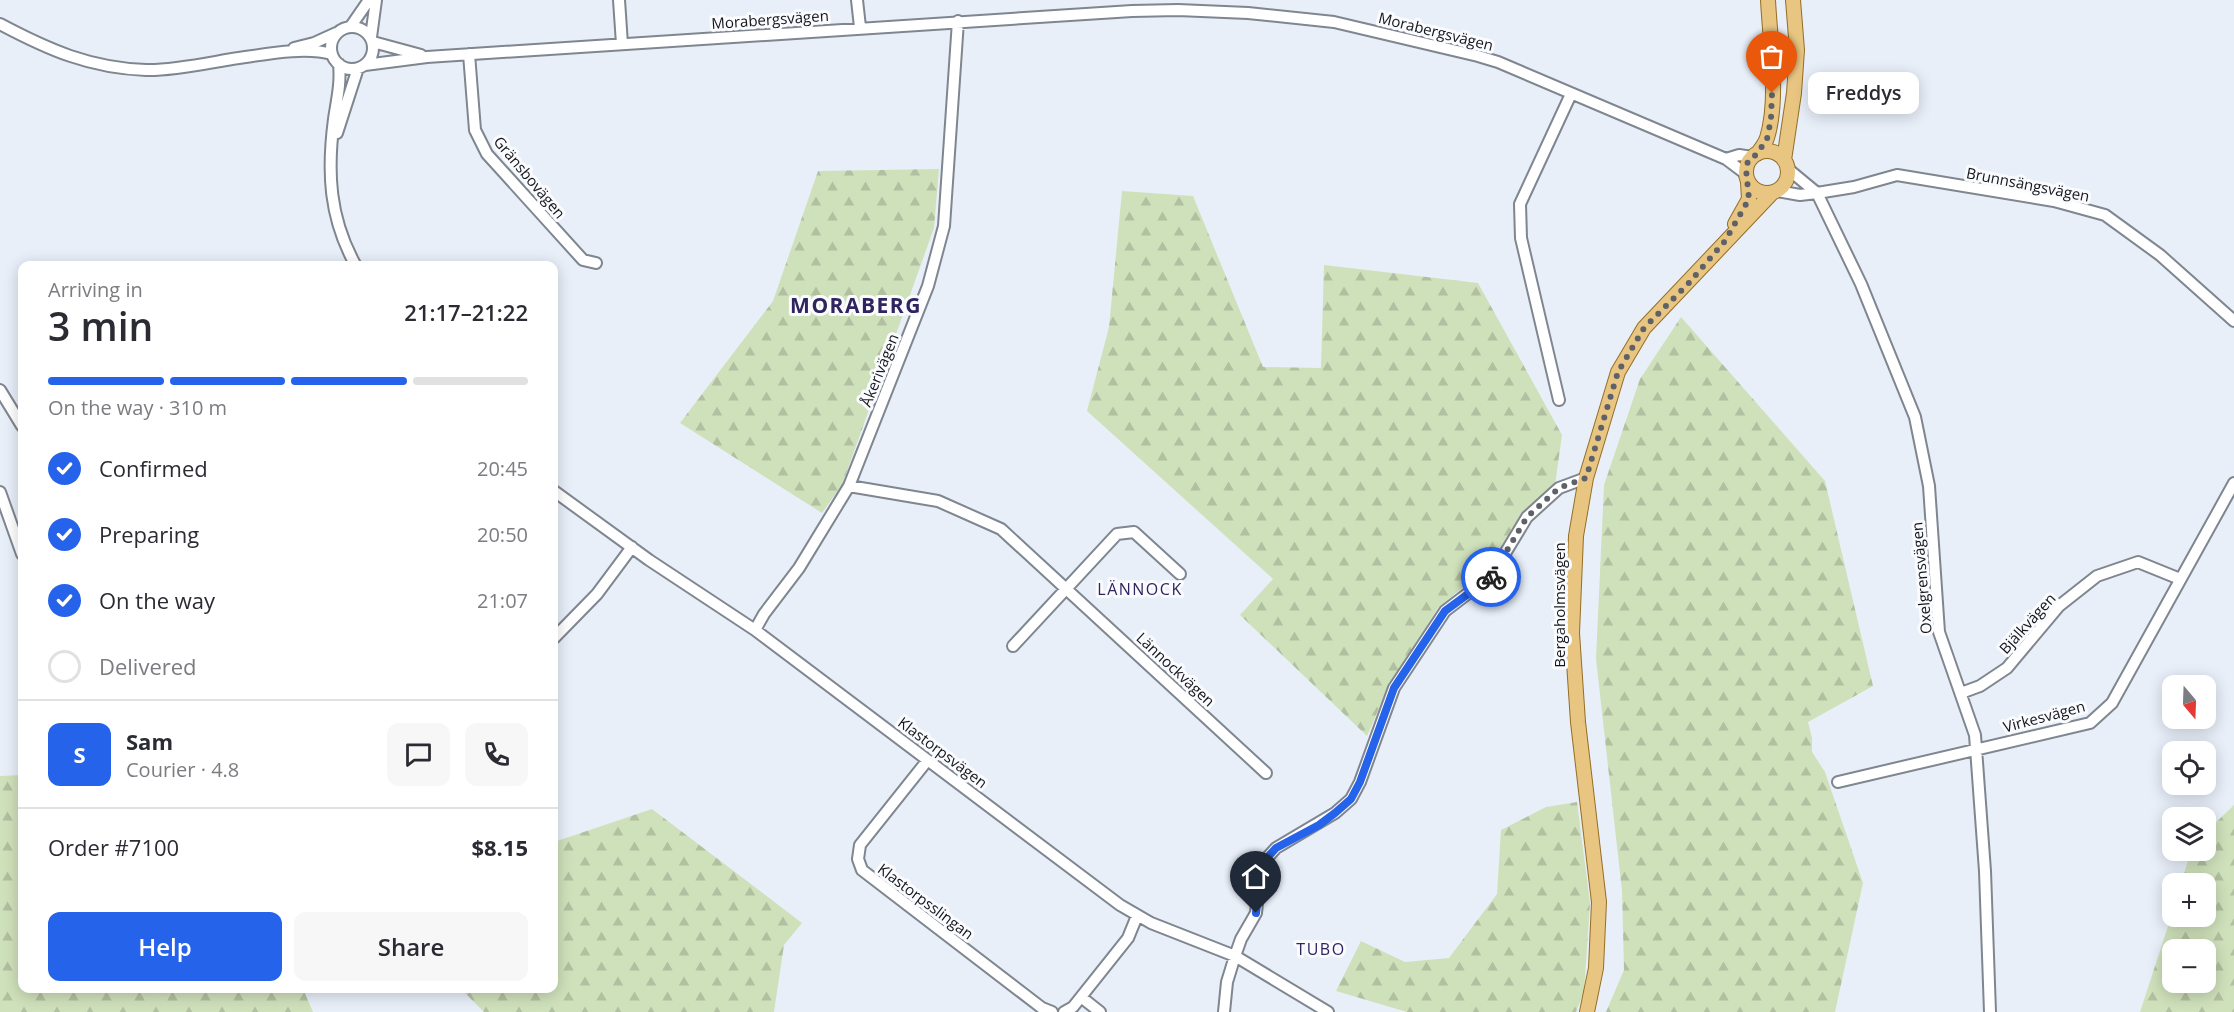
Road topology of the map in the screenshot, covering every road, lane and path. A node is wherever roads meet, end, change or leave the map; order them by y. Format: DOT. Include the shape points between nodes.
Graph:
graph roads {
  1 [pos="369,0"];
  2 [pos="376,0"];
  3 [pos="619,0"];
  4 [pos="857,0"];
  5 [pos="1768,0"];
  6 [pos="1793,0"];
  7 [pos="958,21"];
  8 [pos="0,24"];
  9 [pos="351,26"];
  10 [pos="860,27"];
  11 [pos="337,33"];
  12 [pos="372,40"];
  13 [pos="622,44"];
  14 [pos="265,54"];
  15 [pos="332,54"];
  16 [pos="469,54"];
  17 [pos="427,57"];
  18 [pos="339,64"];
  19 [pos="361,66"];
  20 [pos="1571,94"];
  21 [pos="331,153"];
  22 [pos="1754,155"];
  23 [pos="1726,159"];
  24 [pos="1786,164"];
  25 [pos="1747,178"];
  26 [pos="1774,192"];
  27 [pos="1817,193"];
  28 [pos="1725,241"];
  29 [pos="354,261"];
  30 [pos="596,263"];
  31 [pos="2234,321"];
  32 [pos="0,390"];
  33 [pos="1559,400"];
  34 [pos="18,419"];
  35 [pos="1586,478"];
  36 [pos="2234,483"];
  37 [pos="849,486"];
  38 [pos="0,492"];
  39 [pos="558,494"];
  40 [pos="18,543"];
  41 [pos="632,547"];
  42 [pos="1180,574"];
  43 [pos="2180,579"];
  44 [pos="1066,587"];
  45 [pos="755,630"];
  46 [pos="558,634"];
  47 [pos="1014,646"];
  48 [pos="1961,693"];
  49 [pos="1976,749"];
  50 [pos="927,761"];
  51 [pos="1266,773"];
  52 [pos="1838,782"];
  53 [pos="1137,916"];
  54 [pos="1234,957"];
  55 [pos="1081,997"];
  56 [pos="1052,1012"];
  57 [pos="1064,1012"];
  58 [pos="1100,1012"];
  59 [pos="1224,1012"];
  60 [pos="1328,1012"];
  61 [pos="1587,1012"];
  62 [pos="1990,1012"];
  1 -- 9 [label="street"];
  2 -- 12 [label="street"];
  3 -- 13 [label="street"];
  4 -- 10 [label="street"];
  5 -- 22 [label="main road" via="1771,119 1767,139"];
  6 -- 24 [label="main road" via="1796,74"];
  7 -- 10 [label="street, Morabergsvägen"];
  7 -- 20 [label="street, Morabergsvägen" via="1178,10 1319,20 1478,56"];
  7 -- 37 [label="street, Åkerivägen" via="944,226 928,286"];
  8 -- 14 [label="street" via="87,63 148,70"];
  9 -- 11 [label="street"];
  9 -- 12 [label="street" via="362,29"];
  10 -- 13 [label="street, Morabergsvägen"];
  11 -- 14 [label="street" via="314,43"];
  11 -- 15 [label="street"];
  12 -- 17 [label="street, Morabergsvägen"];
  12 -- 19 [label="street" via="373,53"];
  13 -- 16 [label="street, Morabergsvägen"];
  14 -- 15 [label="street"];
  15 -- 18 [label="street"];
  16 -- 17 [label="street, Morabergsvägen"];
  16 -- 30 [label="street, Gränsbovägen" via="475,130 487,154 583,260"];
  17 -- 19 [label="street, Morabergsvägen"];
  18 -- 19 [label="street" via="351,69"];
  18 -- 21 [label="street" via="341,84"];
  19 -- 21 [label="street"];
  20 -- 23 [label="street, Morabergsvägen"];
  20 -- 33 [label="street" via="1520,204 1521,238"];
  21 -- 29 [label="street" via="331,189 339,230"];
  22 -- 23 [label="street, Morabergsvägen"];
  22 -- 24 [label="main road" via="1774,153"];
  22 -- 25 [label="main road" via="1748,161"];
  23 -- 25 [label="street, Morabergsvägen"];
  24 -- 26 [label="main road" via="1785,184"];
  24 -- 27 [label="street"];
  25 -- 26 [label="main road" via="1758,192"];
  25 -- 28 [label="main road, Bergaholmsvägen" via="1749,199"];
  26 -- 27 [label="street, Brunnsängsvägen"];
  26 -- 28 [label="main road, Bergaholmsvägen"];
  27 -- 31 [label="street, Brunnsängsvägen" via="1897,175 2054,201 2105,215 2160,255"];
  27 -- 48 [label="street, Oxelgrensvägen" via="1861,284 1915,417 1929,486 1939,632"];
  28 -- 35 [label="main road, Bergaholmsvägen" via="1644,328 1618,372"];
  32 -- 34 [label="street"];
  35 -- 54 [label="street" via="1559,488 1527,517 1492,575 1445,611 1394,688 1351,799 1319,825 1276,848 1266,859 1260,873 1256,913"];
  35 -- 61 [label="main road, Bergaholmsvägen" via="1575,536 1572,633 1599,903 1596,968"];
  36 -- 43 [label="street, Virkesvägen"];
  37 -- 44 [label="street, Lännockvägen" via="938,501 1001,529"];
  37 -- 45 [label="street, Åkerivägen" via="817,541"];
  38 -- 40 [label="street"];
  39 -- 41 [label="street, Klastorpsvägen"];
  41 -- 45 [label="street, Klastorpsvägen"];
  41 -- 46 [label="street" via="597,594"];
  42 -- 44 [label="street" via="1134,532 1117,534"];
  43 -- 48 [label="street, Bjälkvägen" via="2138,562 2097,576 2060,606 2007,668"];
  43 -- 49 [label="street, Virkesvägen" via="2112,704 2090,723"];
  44 -- 47 [label="street"];
  44 -- 51 [label="street, Lännockvägen"];
  45 -- 50 [label="street, Klastorpsvägen"];
  48 -- 49 [label="street, Oxelgrensvägen"];
  49 -- 52 [label="street, Virkesvägen"];
  49 -- 62 [label="street, Oxelgrensvägen"];
  50 -- 53 [label="street, Klastorpsvägen"];
  50 -- 56 [label="street, Klastorpsslingan" via="860,845 858,859 862,870"];
  53 -- 54 [label="street, Klastorpsvägen"];
  53 -- 55 [label="street" via="1128,938"];
  54 -- 59 [label="street"];
  54 -- 60 [label="street, Klastorpsvägen"];
  55 -- 57 [label="street"];
  55 -- 58 [label="street"];
}
